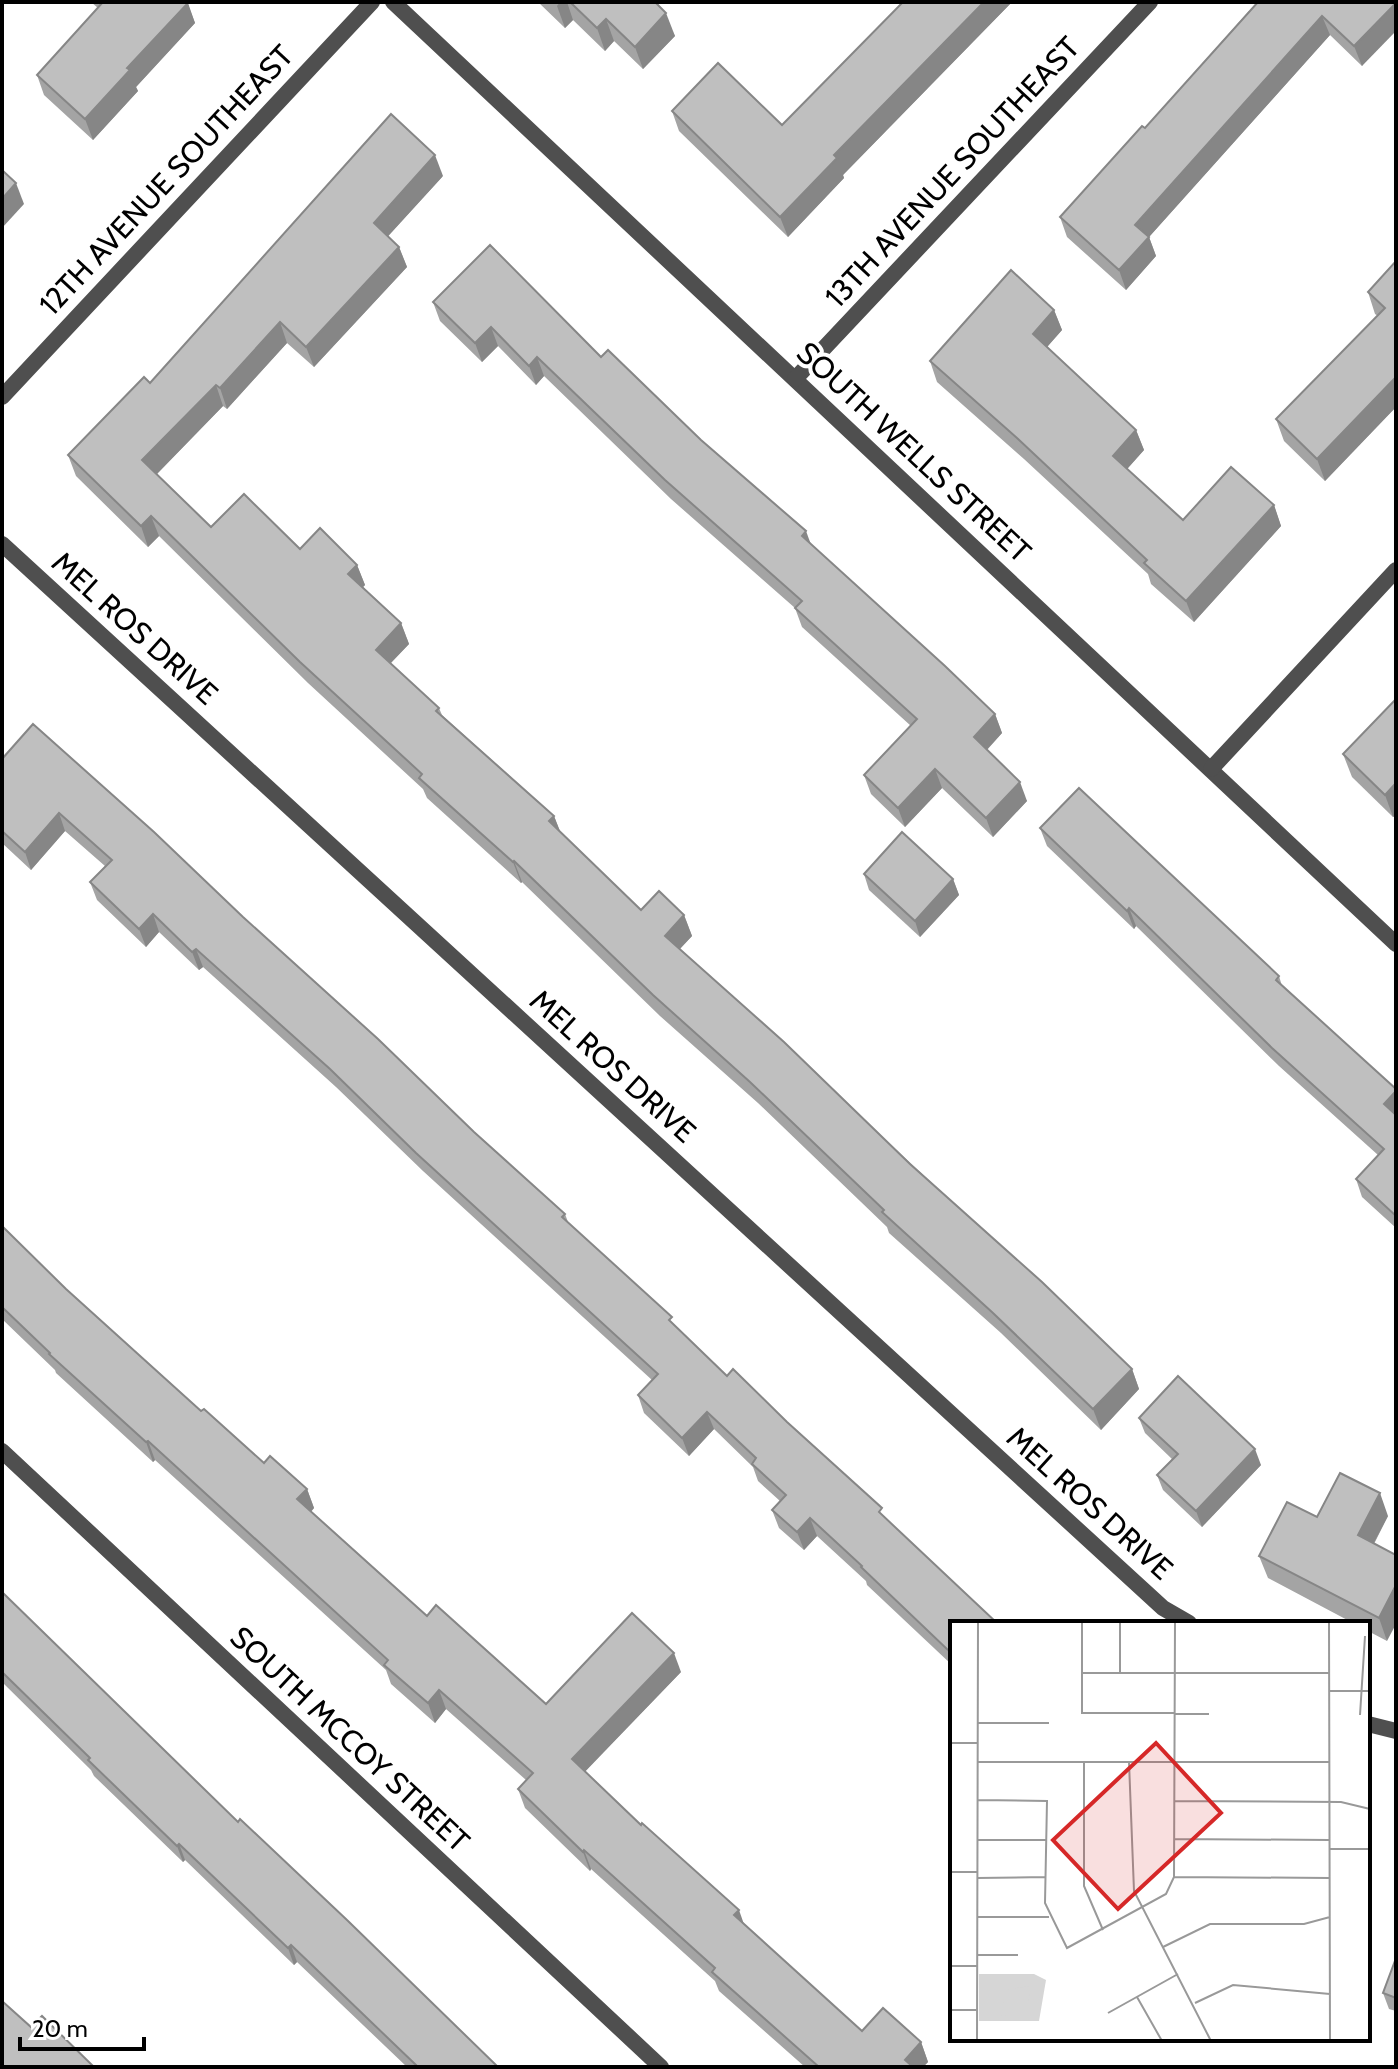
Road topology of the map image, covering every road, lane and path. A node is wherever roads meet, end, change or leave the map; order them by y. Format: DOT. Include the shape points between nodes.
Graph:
graph roads {
  1 [pos="372,2"];
  2 [pos="393,2"];
  3 [pos="1150,2"];
  4 [pos="795,379"];
  5 [pos="2,397"];
  6 [pos="2,544"];
  7 [pos="1396,570"];
  8 [pos="1211,769"];
  9 [pos="1396,944"];
  10 [pos="2,1451"];
  11 [pos="1186,1621"];
  12 [pos="1370,1724"];
  13 [pos="1396,1731"];
  14 [pos="661,2067"];
  1 -- 5 [label="street, 12TH AVENUE SOUTHEAST"];
  2 -- 4 [label="street, SOUTH WELLS STREET"];
  3 -- 4 [label="street, 13TH AVENUE SOUTHEAST"];
  4 -- 8 [label="street, SOUTH WELLS STREET"];
  6 -- 11 [label="street, MEL ROS DRIVE" via="1163,1608"];
  7 -- 8 [label="street"];
  8 -- 9 [label="street, SOUTH WELLS STREET"];
  10 -- 14 [label="street, SOUTH MCCOY STREET"];
  12 -- 13 [label="street"];
}
